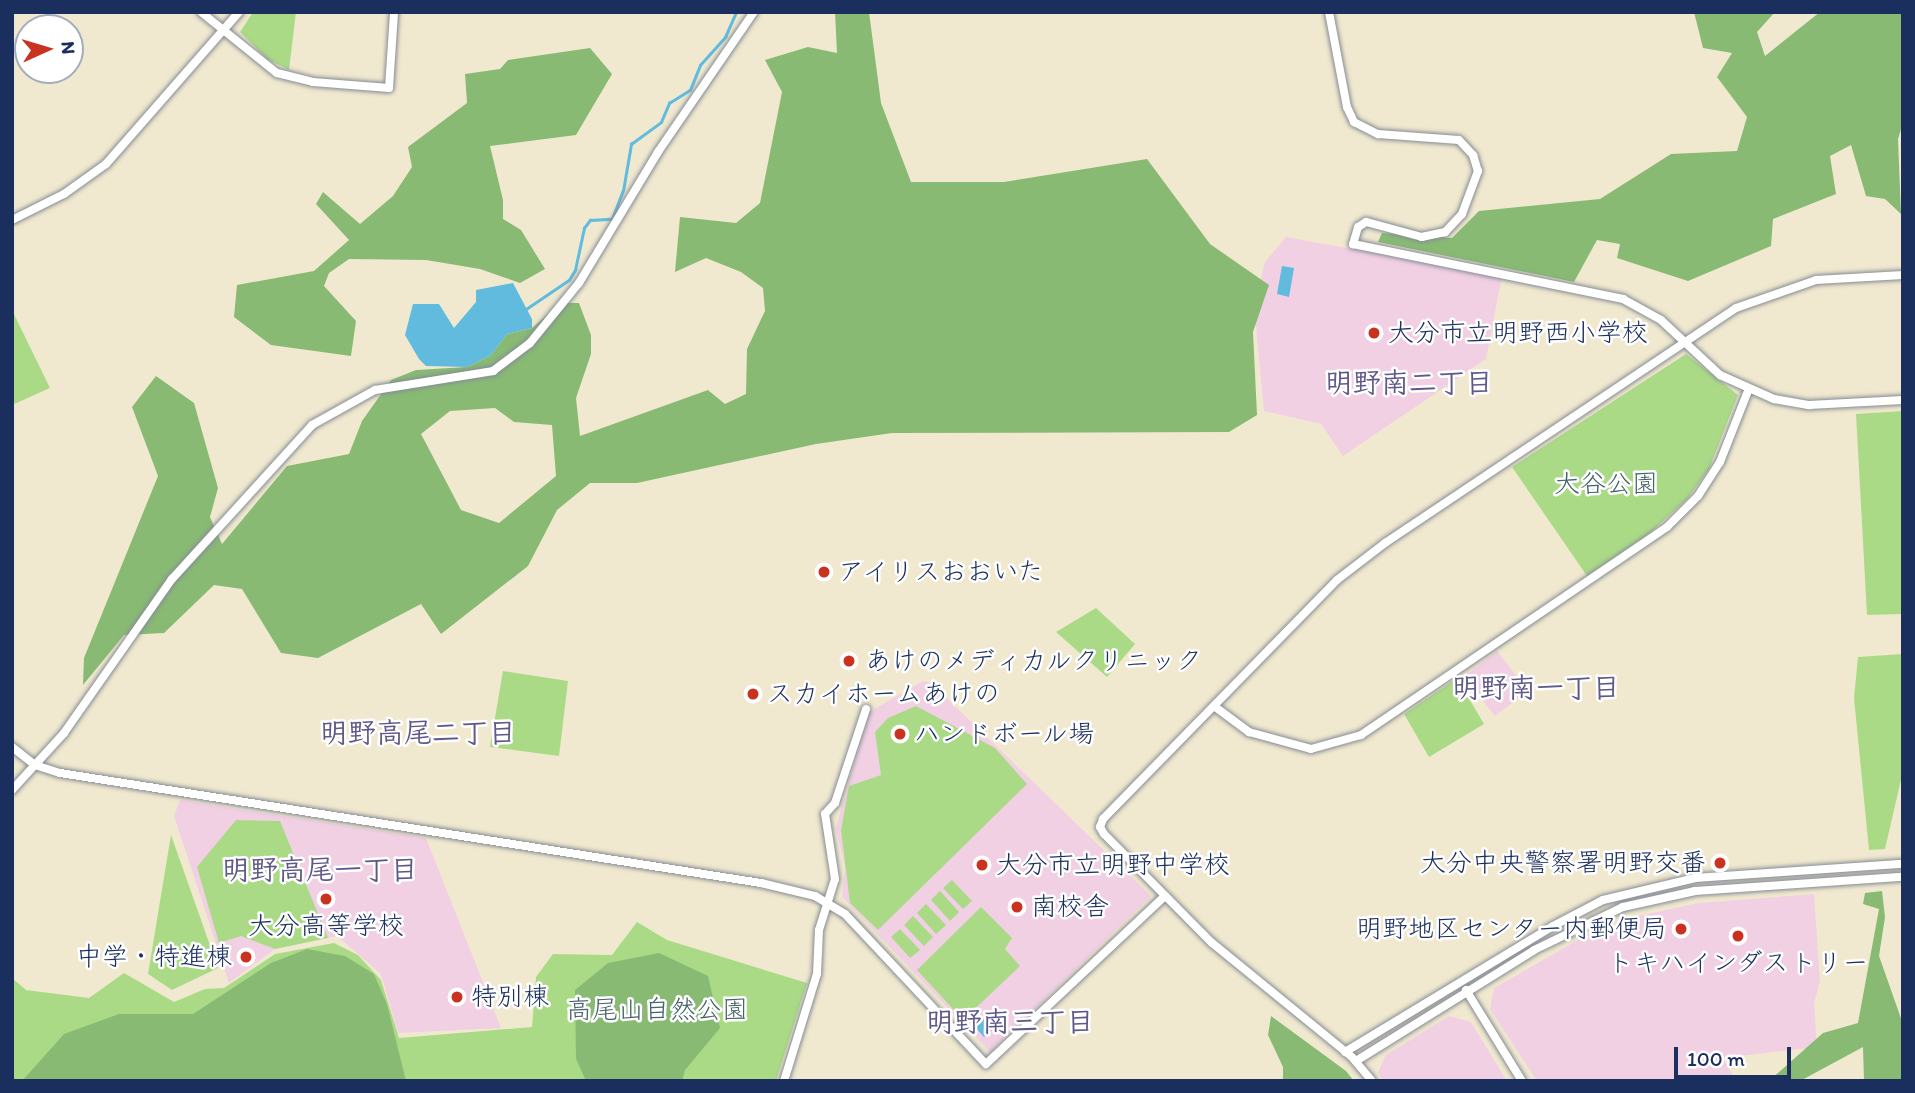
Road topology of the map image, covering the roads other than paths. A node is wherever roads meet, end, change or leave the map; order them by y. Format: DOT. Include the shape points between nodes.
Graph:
graph roads {
  1 [pos="201,12"];
  2 [pos="239,12"];
  3 [pos="394,12"];
  4 [pos="754,12"];
  5 [pos="1329,12"];
  6 [pos="224,32"];
  7 [pos="12,220"];
  8 [pos="1903,275"];
  9 [pos="1684,343"];
  10 [pos="1748,391"];
  11 [pos="1903,400"];
  12 [pos="1214,706"];
  13 [pos="866,709"];
  14 [pos="12,747"];
  15 [pos="35,765"];
  16 [pos="12,790"];
  17 [pos="1903,864"];
  18 [pos="1903,877"];
  19 [pos="1165,896"];
  20 [pos="828,901"];
  21 [pos="1461,982"];
  22 [pos="1467,992"];
  23 [pos="1345,1052"];
  24 [pos="1356,1061"];
  25 [pos="784,1081"];
  26 [pos="1372,1081"];
  27 [pos="1522,1081"];
  1 -- 6 [label="street"];
  2 -- 6 [label="street"];
  3 -- 6 [label="street" via="388,88 313,82 277,73"];
  4 -- 15 [label="street" via="658,152 579,283 530,343 493,371 375,390 312,425 172,579 64,733"];
  5 -- 9 [label="street" via="1347,107 1354,122 1378,134 1459,140 1473,155 1478,171 1462,214 1445,232 1422,237 1366,222 1357,227 1353,244 1623,299 1653,313"];
  6 -- 7 [label="street" via="106,164 64,194"];
  8 -- 9 [label="street" via="1822,279 1785,288 1736,308"];
  9 -- 10 [label="street" via="1710,368"];
  9 -- 12 [label="street" via="1356,564"];
  10 -- 11 [label="street" via="1810,405"];
  10 -- 12 [label="street" via="1720,462 1698,496 1667,527 1361,735 1335,746 1311,749 1249,732"];
  12 -- 19 [label="street" via="1101,823 1104,834"];
  13 -- 20 [label="street" via="835,803 825,814 835,873"];
  14 -- 15 [label="street"];
  15 -- 16 [label="street"];
  15 -- 20 [label="street" via="60,773 761,883"];
  17 -- 21 [label="street" via="1704,877 1637,890 1573,914"];
  18 -- 22 [label="street" via="1655,898 1581,925"];
  19 -- 20 [label="street" via="986,1064"];
  19 -- 23 [label="street" via="1259,986"];
  20 -- 25 [label="street" via="819,930 817,974"];
  21 -- 22 [label="street"];
  21 -- 23 [label="street"];
  22 -- 24 [label="street"];
  22 -- 27 [label="street"];
  23 -- 24 [label="street"];
  24 -- 26 [label="street"];
}
